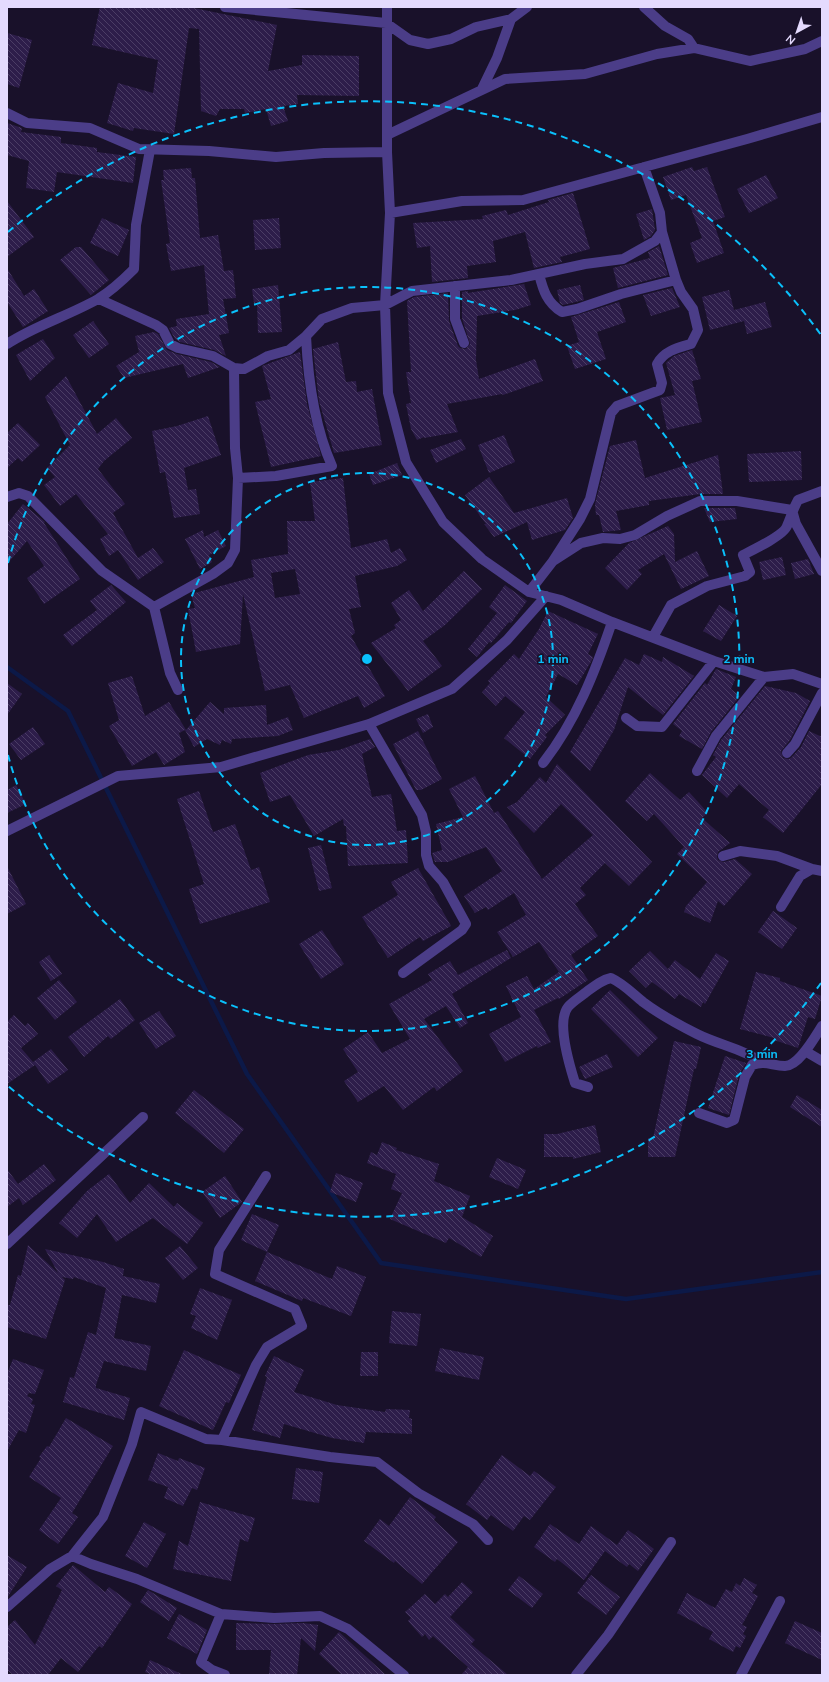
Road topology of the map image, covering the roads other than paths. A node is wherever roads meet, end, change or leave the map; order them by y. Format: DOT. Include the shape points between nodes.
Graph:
graph roads {
  1 [pos="225,7"];
  2 [pos="387,7"];
  3 [pos="526,7"];
  4 [pos="644,7"];
  5 [pos="511,19"];
  6 [pos="386,23"];
  7 [pos="822,41"];
  8 [pos="694,48"];
  9 [pos="482,89"];
  10 [pos="7,113"];
  11 [pos="822,117"];
  12 [pos="387,135"];
  13 [pos="150,150"];
  14 [pos="387,152"];
  15 [pos="644,166"];
  16 [pos="390,213"];
  17 [pos="662,232"];
  18 [pos="539,274"];
  19 [pos="676,280"];
  20 [pos="455,286"];
  21 [pos="99,299"];
  22 [pos="385,305"];
  23 [pos="306,336"];
  24 [pos="464,343"];
  25 [pos="7,344"];
  26 [pos="234,368"];
  27 [pos="238,478"];
  28 [pos="822,492"];
  29 [pos="7,497"];
  30 [pos="792,510"];
  31 [pos="553,561"];
  32 [pos="822,571"];
  33 [pos="529,592"];
  34 [pos="546,596"];
  35 [pos="154,607"];
  36 [pos="612,622"];
  37 [pos="653,637"];
  38 [pos="714,661"];
  39 [pos="764,677"];
  40 [pos="822,684"];
  41 [pos="178,690"];
  42 [pos="822,693"];
  43 [pos="626,718"];
  44 [pos="369,724"];
  45 [pos="787,753"];
  46 [pos="544,763"];
  47 [pos="697,771"];
  48 [pos="7,831"];
  49 [pos="723,856"];
  50 [pos="817,870"];
  51 [pos="781,908"];
  52 [pos="403,973"];
  53 [pos="822,1026"];
  54 [pos="805,1051"];
  55 [pos="822,1061"];
  56 [pos="762,1062"];
  57 [pos="588,1087"];
  58 [pos="698,1113"];
  59 [pos="143,1117"];
  60 [pos="266,1176"];
  61 [pos="7,1244"];
  62 [pos="222,1440"];
  63 [pos="488,1540"];
  64 [pos="671,1542"];
  65 [pos="72,1556"];
  66 [pos="780,1601"];
  67 [pos="7,1607"];
  68 [pos="221,1614"];
  69 [pos="225,1675"];
  70 [pos="404,1675"];
  71 [pos="576,1675"];
  72 [pos="741,1675"];
  1 -- 6 [label="street"];
  2 -- 6 [label="street"];
  3 -- 5 [label="street"];
  4 -- 8 [label="street" via="665,26 688,39"];
  5 -- 6 [label="street" via="476,27 451,39 428,44 410,40"];
  5 -- 9 [label="street"];
  6 -- 12 [label="street"];
  7 -- 8 [label="street" via="805,49 750,61"];
  8 -- 9 [label="street" via="657,54 585,74 505,79"];
  9 -- 12 [label="street"];
  10 -- 13 [label="street" via="27,123 90,128 139,150"];
  11 -- 15 [label="street"];
  12 -- 14 [label="street"];
  13 -- 14 [label="street" via="209,151 276,157"];
  13 -- 21 [label="street" via="136,225 134,269"];
  14 -- 16 [label="street"];
  15 -- 16 [label="street" via="524,200 462,201"];
  15 -- 17 [label="street" via="660,213"];
  16 -- 22 [label="street"];
  17 -- 18 [label="street" via="655,240 623,259"];
  17 -- 19 [label="street"];
  18 -- 19 [label="street" via="543,290 553,306 562,312"];
  18 -- 20 [label="street"];
  19 -- 31 [label="street" via="693,309 698,330 691,344 661,356 657,364 662,383 660,390 617,406 611,413 590,499"];
  20 -- 22 [label="street" via="412,291"];
  20 -- 24 [label="street" via="455,319"];
  21 -- 25 [label="street" via="35,327"];
  21 -- 26 [label="street" via="156,325 163,330 170,344 213,356"];
  22 -- 23 [label="street" via="352,308 322,319"];
  22 -- 33 [label="street" via="388,393 406,462 443,522 482,559"];
  23 -- 26 [label="street" via="289,350 268,356 244,369"];
  23 -- 27 [label="street" via="307,375 324,447 332,466 276,476"];
  26 -- 27 [label="street"];
  27 -- 35 [label="street" via="234,550 228,563"];
  28 -- 30 [label="street" via="798,500"];
  29 -- 35 [label="street" via="19,493 28,496 102,571"];
  30 -- 31 [label="street" via="737,501 700,501 667,516 635,535 581,543"];
  30 -- 32 [label="street" via="796,524"];
  30 -- 37 [label="street" via="787,528 764,545 743,555 750,572 745,576 707,586 671,605"];
  31 -- 33 [label="street"];
  33 -- 34 [label="street"];
  34 -- 36 [label="street"];
  34 -- 44 [label="street" via="507,640 452,689"];
  35 -- 41 [label="street" via="170,673"];
  36 -- 37 [label="street"];
  36 -- 46 [label="street" via="593,676 561,740"];
  37 -- 38 [label="street"];
  38 -- 39 [label="street"];
  38 -- 43 [label="street" via="662,727 638,726"];
  39 -- 40 [label="street" via="793,674"];
  39 -- 47 [label="street" via="716,736"];
  42 -- 45 [label="street" via="795,744"];
  44 -- 48 [label="street" via="221,767 118,776"];
  44 -- 52 [label="street" via="422,815 429,866 442,882 466,924 462,930"];
  49 -- 50 [label="street" via="740,851 777,856"];
  50 -- 51 [label="street" via="800,876"];
  53 -- 54 [label="street"];
  54 -- 55 [label="street"];
  54 -- 56 [label="street" via="797,1063 786,1067"];
  56 -- 57 [label="street" via="747,1052 697,1034 644,1003 612,978 603,980 585,993 567,1008 564,1017 564,1045 575,1083"];
  56 -- 58 [label="street" via="752,1065 745,1077 734,1120 727,1123"];
  59 -- 61 [label="street"];
  60 -- 62 [label="street" via="219,1250 215,1274 295,1309 302,1326 267,1347 256,1365"];
  62 -- 63 [label="street" via="377,1462 418,1493 473,1524"];
  62 -- 65 [label="street" via="206,1439 141,1412 132,1444 103,1517"];
  64 -- 71 [label="street" via="608,1635"];
  65 -- 67 [label="street" via="50,1569"];
  65 -- 68 [label="street" via="137,1579"];
  66 -- 72 [label="street"];
  68 -- 69 [label="street" via="201,1662"];
  68 -- 70 [label="street" via="274,1618 320,1616 348,1629"];
}
